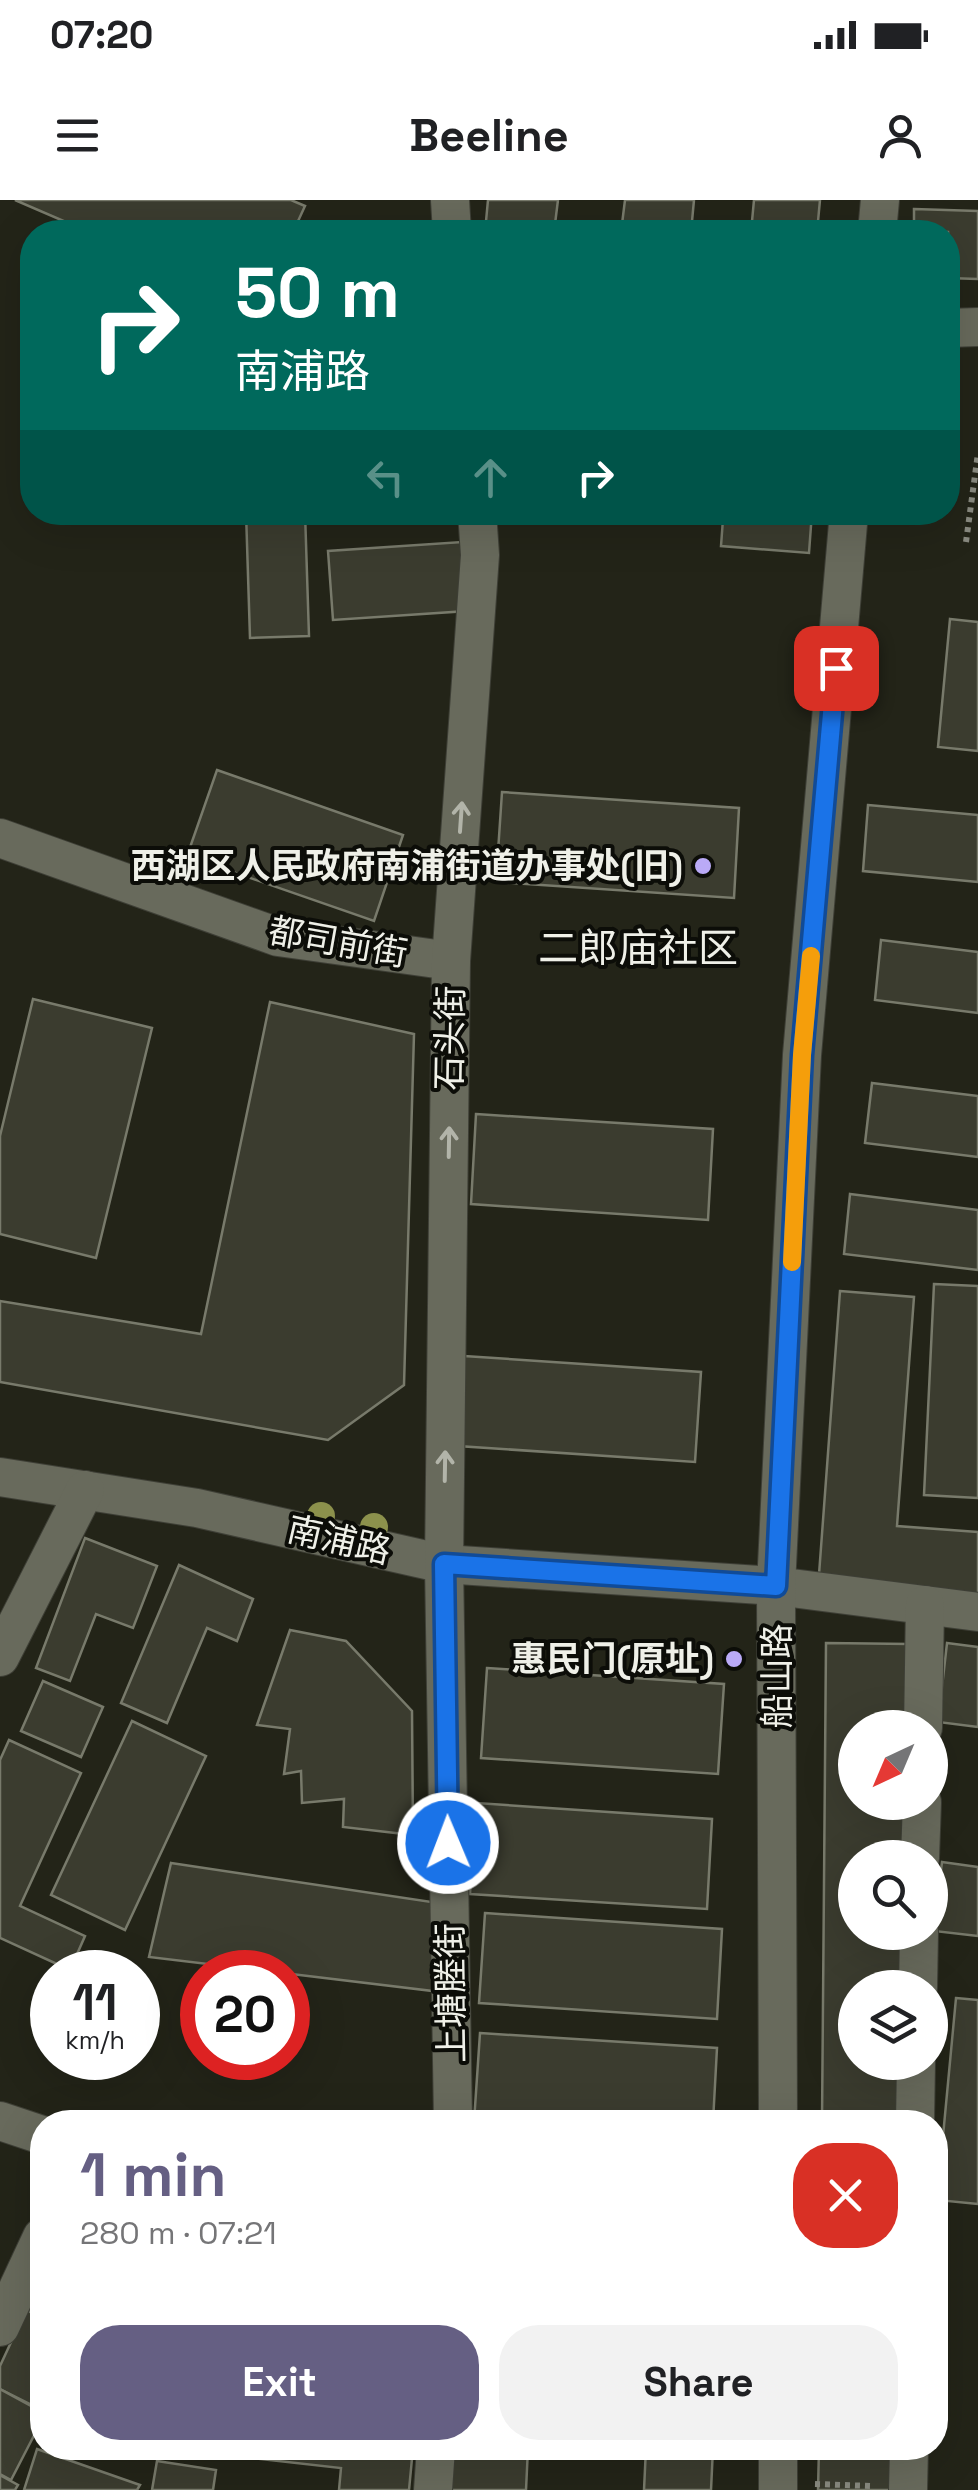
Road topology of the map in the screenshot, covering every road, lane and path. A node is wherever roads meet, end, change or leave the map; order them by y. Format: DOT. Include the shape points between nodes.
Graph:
graph roads {
  1 [pos="978,452"];
  2 [pos="477,525"];
  3 [pos="848,525"];
  4 [pos="966,542"];
  5 [pos="0,838"];
  6 [pos="450,960"];
  7 [pos="0,1477"];
  8 [pos="86,1490"];
  9 [pos="444,1564"];
  10 [pos="776,1586"];
  11 [pos="925,1606"];
  12 [pos="978,1612"];
  13 [pos="0,1658"];
  14 [pos="923,1710"];
  15 [pos="916,2080"];
  16 [pos="453,2110"];
  17 [pos="778,2110"];
  18 [pos="915,2110"];
  19 [pos="0,2121"];
  20 [pos="30,2132"];
  21 [pos="30,2263"];
  22 [pos="0,2327"];
  23 [pos="435,2460"];
  24 [pos="909,2460"];
  25 [pos="778,2474"];
  26 [pos="908,2488"];
  27 [pos="433,2490"];
  1 -- 4 [label="path"];
  6 -- 2 [label="street, 石头街, one-way"];
  3 -- 10 [label="street, 船山路" via="802,1055"];
  5 -- 6 [label="street, 都司前街" via="278,936"];
  9 -- 6 [label="street, 石头街, one-way"];
  7 -- 8 [label="street, 南浦路"];
  8 -- 9 [label="street, 南浦路"];
  8 -- 13 [label="street"];
  9 -- 10 [label="street, 南浦路"];
  9 -- 16 [label="street, 上塘塍街"];
  10 -- 11 [label="street, 南浦路"];
  10 -- 17 [label="street, 船山路"];
  11 -- 12 [label="street, 南浦路"];
  11 -- 14 [label="street"];
  15 -- 18 [label="street"];
  19 -- 20 [label="street"];
  21 -- 22 [label="street"];
  23 -- 27 [label="street"];
  24 -- 26 [label="street"];
  25 -- 26 [label="path"];
}
